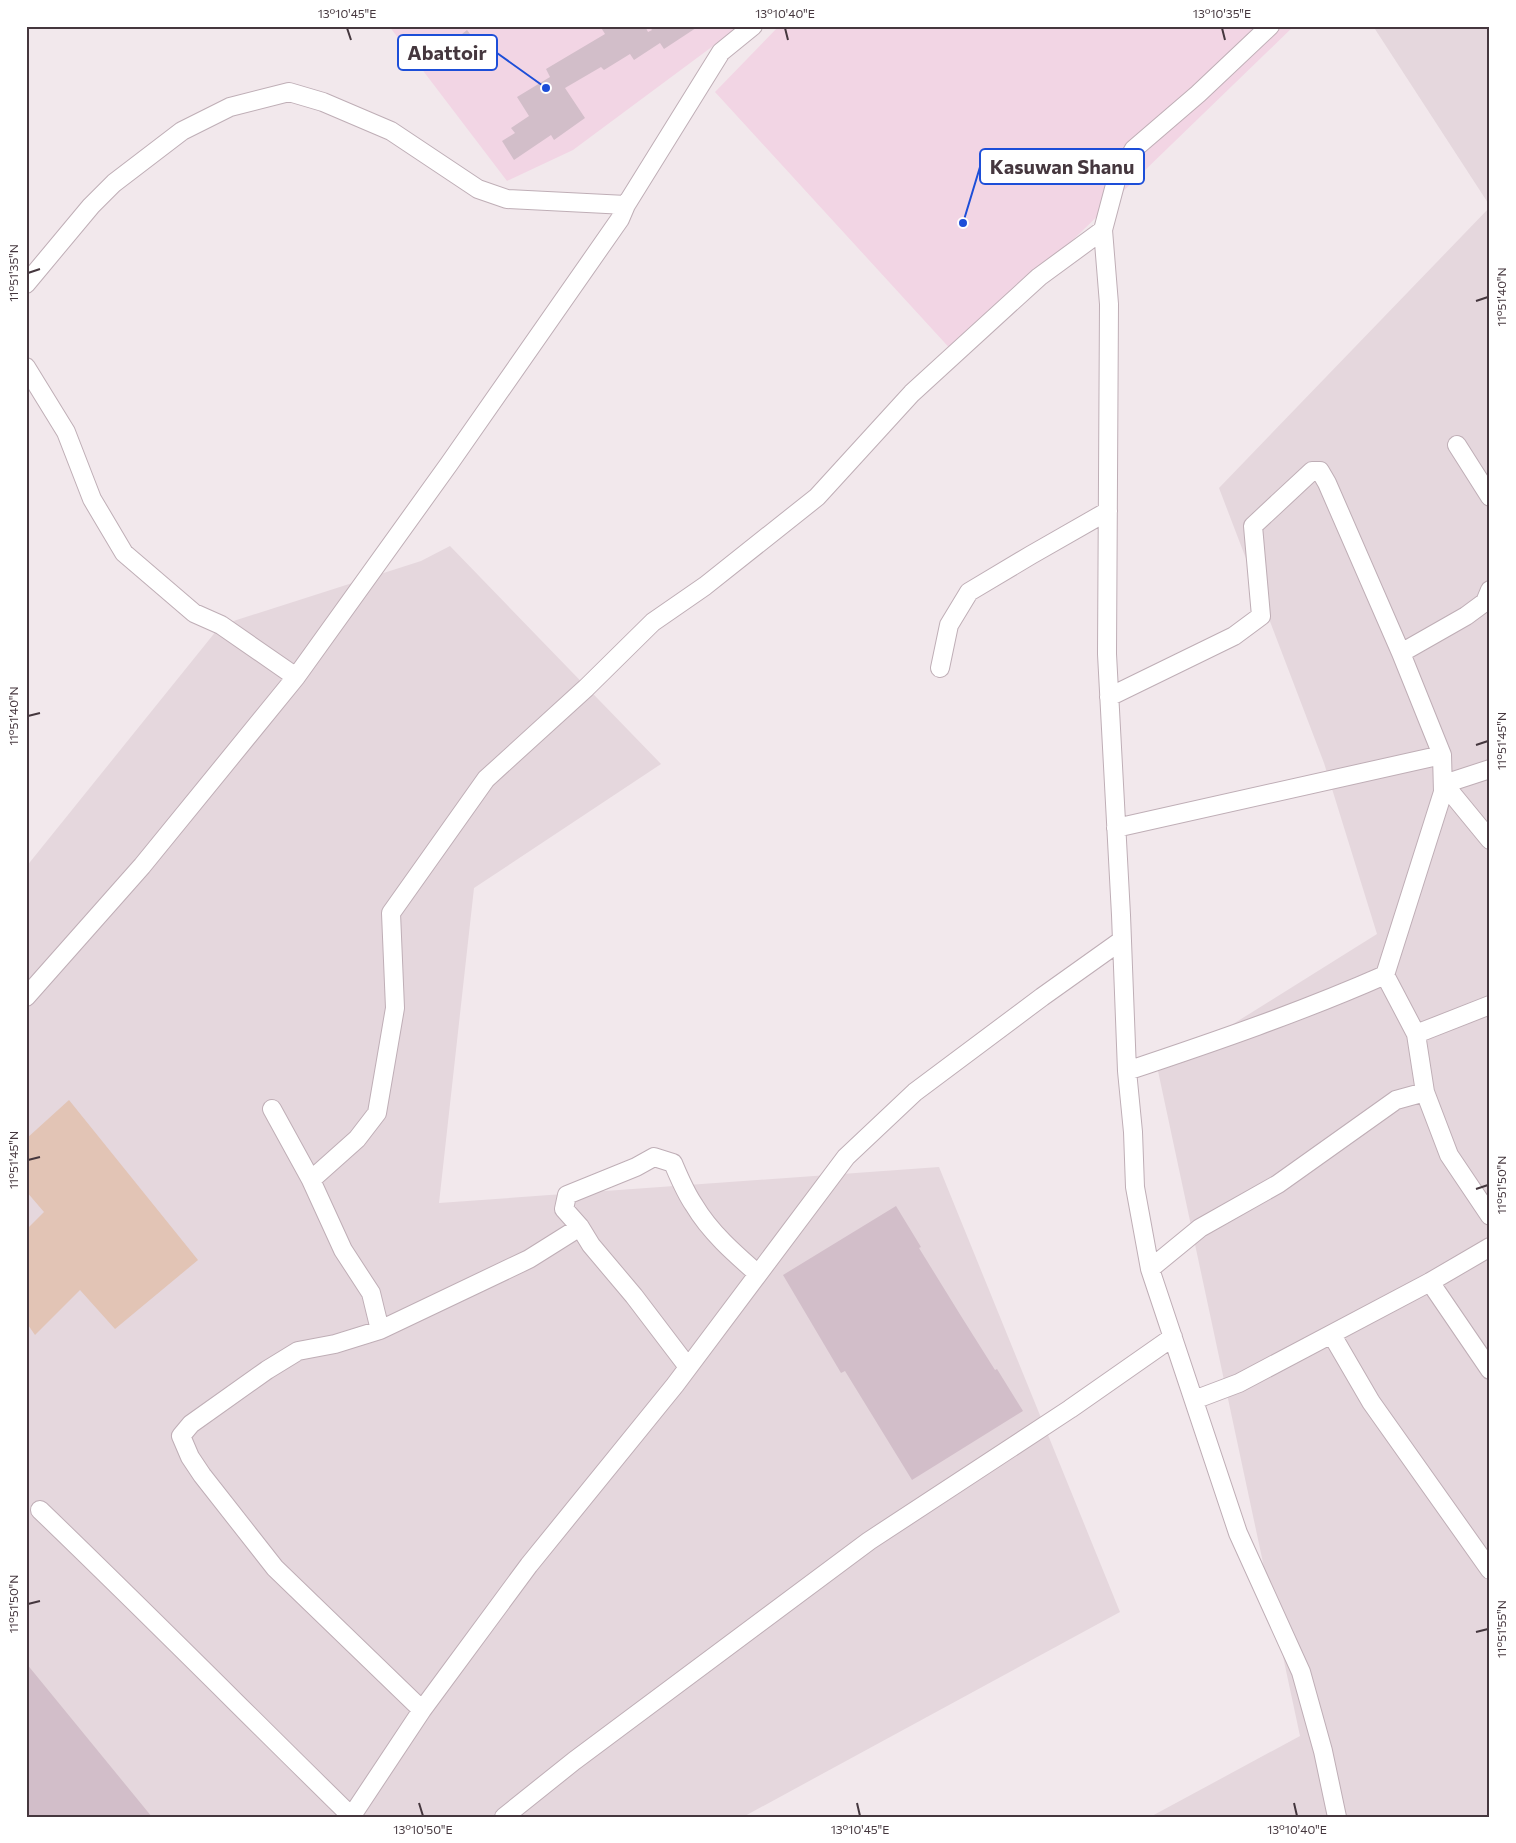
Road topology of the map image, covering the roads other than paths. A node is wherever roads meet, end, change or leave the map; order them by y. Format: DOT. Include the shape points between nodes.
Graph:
graph roads {
  1 [pos="753,26"];
  2 [pos="1270,26"];
  3 [pos="626,205"];
  4 [pos="1102,230"];
  5 [pos="26,284"];
  6 [pos="26,367"];
  7 [pos="1457,445"];
  8 [pos="1490,497"];
  9 [pos="1108,512"];
  10 [pos="1490,590"];
  11 [pos="1401,653"];
  12 [pos="940,668"];
  13 [pos="296,677"];
  14 [pos="1109,697"];
  15 [pos="1442,755"];
  16 [pos="1490,769"];
  17 [pos="1444,784"];
  18 [pos="1116,828"];
  19 [pos="1490,840"];
  20 [pos="1122,940"];
  21 [pos="1385,975"];
  22 [pos="26,997"];
  23 [pos="1490,1005"];
  24 [pos="1416,1034"];
  25 [pos="1127,1071"];
  26 [pos="1425,1092"];
  27 [pos="272,1110"];
  28 [pos="311,1180"];
  29 [pos="1490,1216"];
  30 [pos="580,1227"];
  31 [pos="1490,1247"];
  32 [pos="1150,1270"];
  33 [pos="758,1274"];
  34 [pos="1430,1282"];
  35 [pos="380,1330"];
  36 [pos="1332,1335"];
  37 [pos="1172,1337"];
  38 [pos="688,1367"];
  39 [pos="1490,1370"];
  40 [pos="1194,1400"];
  41 [pos="40,1510"];
  42 [pos="1490,1570"];
  43 [pos="422,1710"];
  44 [pos="351,1816"];
  45 [pos="504,1817"];
  46 [pos="1337,1817"];
  1 -- 3 [label="street" via="721,52"];
  2 -- 4 [label="street" via="1198,94 1134,148 1116,181"];
  3 -- 5 [label="street" via="506,199 478,189 391,131 323,102 288,92 230,107 182,131 108,189"];
  3 -- 13 [label="street" via="620,219 449,464"];
  4 -- 9 [label="street" via="1109,304"];
  4 -- 28 [label="street" via="1039,278 912,393 817,497 705,586 653,622 486,779 391,913 395,1008 377,1113 357,1139"];
  6 -- 13 [label="street" via="66,432 92,499 124,553 194,613 221,625"];
  7 -- 8 [label="street"];
  9 -- 12 [label="street" via="970,592 949,625"];
  9 -- 14 [label="street"];
  10 -- 11 [label="street" via="1484,602 1466,616"];
  11 -- 14 [label="street" via="1327,483 1317,470 1294,486 1253,526 1260,616 1234,636"];
  11 -- 15 [label="street"];
  13 -- 22 [label="street" via="142,866"];
  14 -- 18 [label="street"];
  15 -- 17 [label="street"];
  15 -- 18 [label="street"];
  16 -- 17 [label="street"];
  17 -- 19 [label="street"];
  17 -- 21 [label="street"];
  18 -- 20 [label="street"];
  20 -- 25 [label="street"];
  20 -- 33 [label="street" via="915,1092 846,1157"];
  21 -- 24 [label="street"];
  21 -- 25 [label="street" via="1222,1040"];
  23 -- 24 [label="street"];
  24 -- 26 [label="street"];
  25 -- 32 [label="street" via="1135,1187"];
  26 -- 29 [label="street" via="1449,1155"];
  26 -- 32 [label="street" via="1396,1100 1278,1184 1200,1228"];
  27 -- 28 [label="street"];
  28 -- 35 [label="street" via="344,1250 371,1293"];
  30 -- 33 [label="street" via="564,1208 567,1195 654,1157 673,1163 693,1205 705,1221"];
  30 -- 35 [label="street" via="529,1259"];
  30 -- 38 [label="street"];
  31 -- 34 [label="street"];
  32 -- 37 [label="street"];
  33 -- 38 [label="street"];
  34 -- 36 [label="street"];
  34 -- 39 [label="street"];
  35 -- 43 [label="street" via="298,1351 191,1424 181,1436 202,1475 275,1568"];
  36 -- 40 [label="street" via="1239,1383"];
  36 -- 42 [label="street" via="1371,1402"];
  37 -- 40 [label="street"];
  37 -- 45 [label="street" via="869,1542 574,1761"];
  38 -- 43 [label="street" via="529,1565"];
  40 -- 46 [label="street" via="1238,1533 1301,1672"];
  41 -- 44 [label="street"];
  43 -- 44 [label="street"];
}
